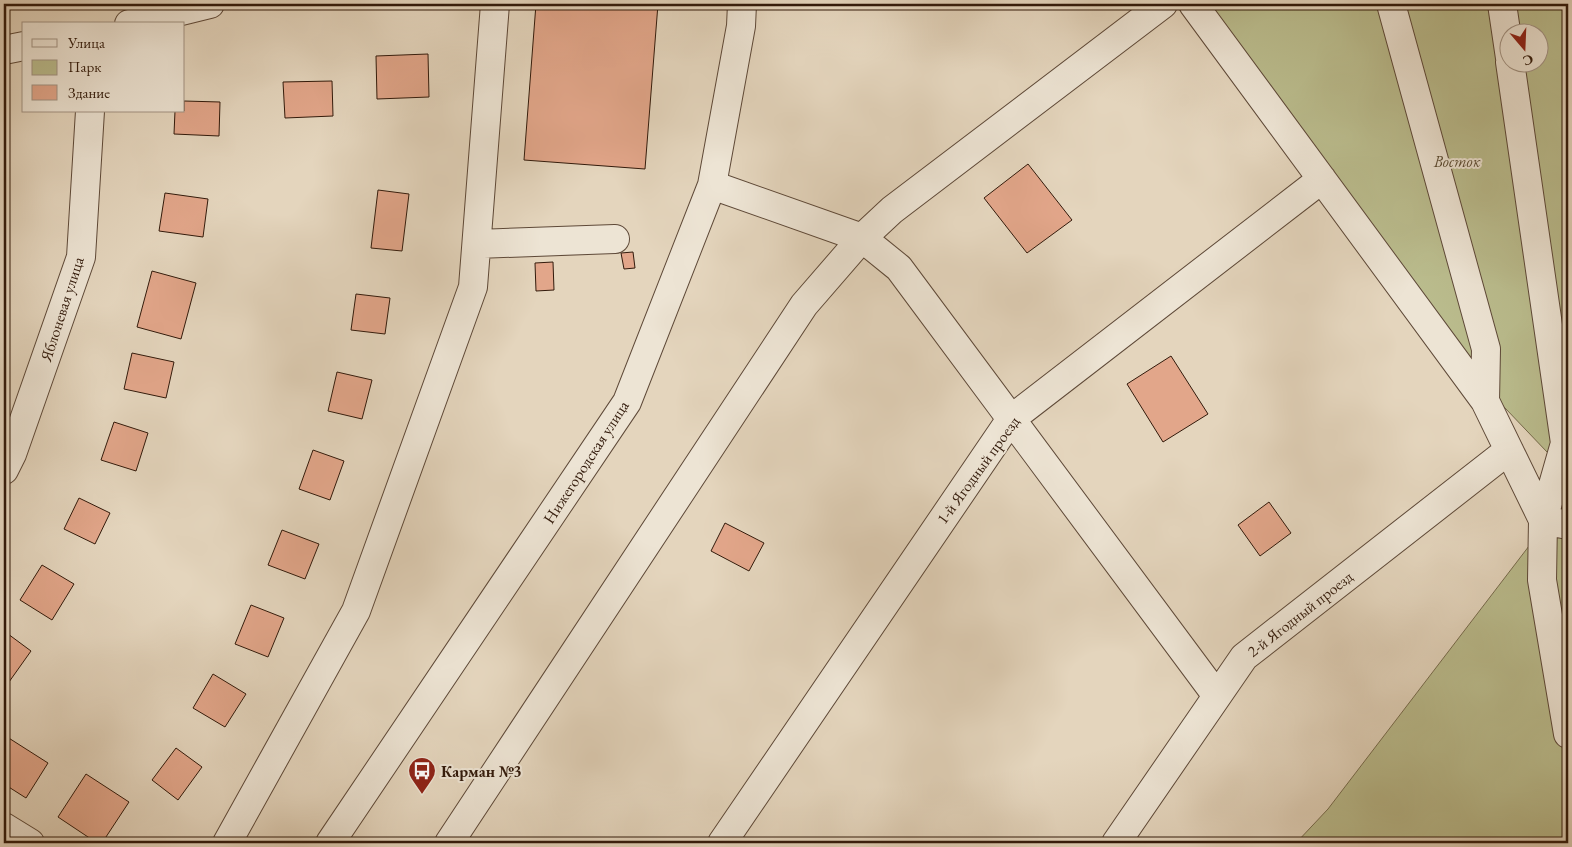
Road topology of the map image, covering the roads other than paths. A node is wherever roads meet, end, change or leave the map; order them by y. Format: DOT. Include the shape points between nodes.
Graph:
graph roads {
  1 [pos="210,4"];
  2 [pos="495,4"];
  3 [pos="742,4"];
  4 [pos="1163,4"];
  5 [pos="1193,4"];
  6 [pos="1390,4"];
  7 [pos="1502,4"];
  8 [pos="137,22"];
  9 [pos="1505,22"];
  10 [pos="22,46"];
  11 [pos="4,50"];
  12 [pos="1511,72"];
  13 [pos="90,112"];
  14 [pos="1322,179"];
  15 [pos="712,185"];
  16 [pos="862,238"];
  17 [pos="615,239"];
  18 [pos="477,244"];
  19 [pos="1486,401"];
  20 [pos="1011,419"];
  21 [pos="1509,450"];
  22 [pos="4,470"];
  23 [pos="1568,499"];
  24 [pos="1556,523"];
  25 [pos="1217,696"];
  26 [pos="1568,734"];
  27 [pos="4,827"];
  28 [pos="30,843"];
  29 [pos="227,843"];
  30 [pos="330,843"];
  31 [pos="449,843"];
  32 [pos="722,843"];
  33 [pos="1116,843"];
  1 -- 8 [label="street"];
  2 -- 18 [label="street"];
  3 -- 15 [label="street, Нижегородская улица" via="741,26"];
  4 -- 16 [label="street" via="892,210"];
  5 -- 14 [label="street"];
  6 -- 19 [label="street" via="1486,349"];
  7 -- 9 [label="street"];
  10 -- 11 [label="street"];
  12 -- 24 [label="street" via="1565,443"];
  13 -- 22 [label="street, Яблоневая улица" via="81,257"];
  14 -- 19 [label="street"];
  14 -- 20 [label="street, 1-й Ягодный проезд"];
  15 -- 16 [label="street"];
  15 -- 30 [label="street, Нижегородская улица" via="627,402"];
  16 -- 20 [label="street" via="899,268"];
  16 -- 31 [label="street" via="804,305"];
  17 -- 18 [label="street"];
  18 -- 29 [label="street" via="473,287 356,611"];
  19 -- 21 [label="street"];
  20 -- 25 [label="street"];
  20 -- 32 [label="street, 1-й Ягодный проезд"];
  21 -- 24 [label="street"];
  21 -- 25 [label="street, 2-й Ягодный проезд" via="1244,657"];
  23 -- 24 [label="street"];
  24 -- 26 [label="street" via="1542,580"];
  25 -- 33 [label="street, 2-й Ягодный проезд"];
  27 -- 28 [label="street"];
}
